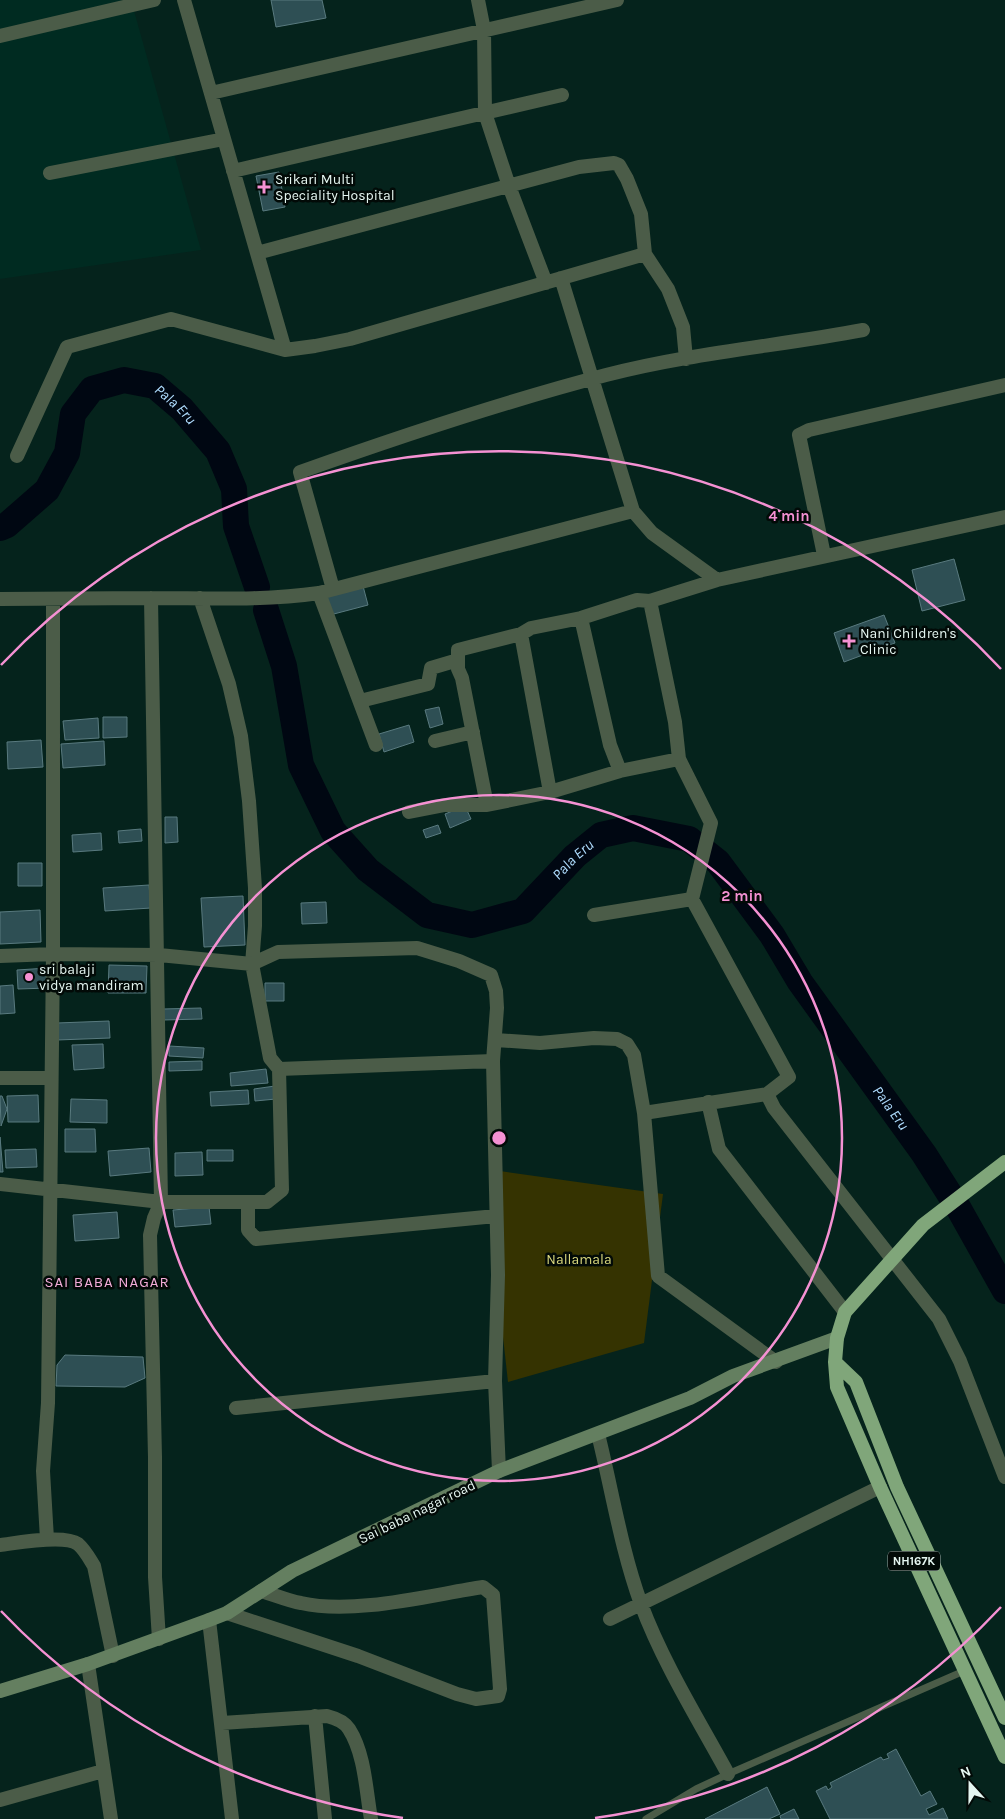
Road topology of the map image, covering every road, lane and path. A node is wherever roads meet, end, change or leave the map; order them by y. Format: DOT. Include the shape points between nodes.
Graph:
graph roads {
  1 [pos="154,0"];
  2 [pos="184,0"];
  3 [pos="478,0"];
  4 [pos="617,0"];
  5 [pos="484,30"];
  6 [pos="0,36"];
  7 [pos="211,94"];
  8 [pos="562,95"];
  9 [pos="485,113"];
  10 [pos="224,139"];
  11 [pos="233,171"];
  12 [pos="50,173"];
  13 [pos="509,186"];
  14 [pos="257,253"];
  15 [pos="645,254"];
  16 [pos="561,278"];
  17 [pos="546,283"];
  18 [pos="863,330"];
  19 [pos="285,350"];
  20 [pos="686,359"];
  21 [pos="592,379"];
  22 [pos="1005,385"];
  23 [pos="17,456"];
  24 [pos="633,511"];
  25 [pos="1005,517"];
  26 [pos="824,555"];
  27 [pos="717,580"];
  28 [pos="333,589"];
  29 [pos="319,593"];
  30 [pos="151,598"];
  31 [pos="200,598"];
  32 [pos="0,599"];
  33 [pos="53,599"];
  34 [pos="650,600"];
  35 [pos="581,618"];
  36 [pos="521,634"];
  37 [pos="458,660"];
  38 [pos="360,701"];
  39 [pos="473,732"];
  40 [pos="435,741"];
  41 [pos="376,745"];
  42 [pos="679,759"];
  43 [pos="620,771"];
  44 [pos="550,792"];
  45 [pos="487,805"];
  46 [pos="410,812"];
  47 [pos="692,899"];
  48 [pos="594,915"];
  49 [pos="53,954"];
  50 [pos="158,955"];
  51 [pos="0,956"];
  52 [pos="252,964"];
  53 [pos="496,1040"];
  54 [pos="493,1060"];
  55 [pos="279,1068"];
  56 [pos="0,1078"];
  57 [pos="50,1078"];
  58 [pos="768,1094"];
  59 [pos="708,1102"];
  60 [pos="644,1113"];
  61 [pos="1005,1163"];
  62 [pos="0,1184"];
  63 [pos="49,1191"];
  64 [pos="161,1202"];
  65 [pos="248,1202"];
  66 [pos="496,1216"];
  67 [pos="893,1258"];
  68 [pos="845,1312"];
  69 [pos="837,1338"];
  70 [pos="776,1362"];
  71 [pos="834,1362"];
  72 [pos="495,1381"];
  73 [pos="236,1408"];
  74 [pos="598,1434"];
  75 [pos="499,1471"];
  76 [pos="1005,1477"];
  77 [pos="880,1487"];
  78 [pos="47,1539"];
  79 [pos="0,1545"];
  80 [pos="261,1591"];
  81 [pos="641,1603"];
  82 [pos="227,1612"];
  83 [pos="209,1620"];
  84 [pos="610,1620"];
  85 [pos="159,1639"];
  86 [pos="113,1656"];
  87 [pos="88,1664"];
  88 [pos="964,1671"];
  89 [pos="0,1691"];
  90 [pos="315,1716"];
  91 [pos="1005,1718"];
  92 [pos="222,1723"];
  93 [pos="1005,1757"];
  94 [pos="103,1770"];
  95 [pos="728,1774"];
  96 [pos="0,1800"];
  97 [pos="111,1819"];
  98 [pos="232,1819"];
  99 [pos="325,1819"];
  100 [pos="371,1819"];
  101 [pos="646,1819"];
  1 -- 6 [label="street"];
  2 -- 7 [label="street"];
  3 -- 5 [label="street"];
  4 -- 5 [label="street"];
  5 -- 7 [label="street"];
  5 -- 9 [label="street"];
  7 -- 10 [label="street"];
  8 -- 9 [label="street"];
  9 -- 11 [label="street"];
  9 -- 13 [label="street"];
  10 -- 11 [label="street"];
  10 -- 12 [label="street"];
  11 -- 14 [label="street"];
  13 -- 14 [label="street"];
  13 -- 15 [label="street" via="579,167 619,165 641,214"];
  13 -- 17 [label="street"];
  14 -- 19 [label="street"];
  15 -- 16 [label="street"];
  15 -- 20 [label="street" via="668,289 683,327"];
  16 -- 17 [label="street"];
  16 -- 21 [label="street"];
  17 -- 19 [label="street" via="350,339"];
  18 -- 20 [label="street"];
  19 -- 23 [label="street" via="171,319 67,346"];
  20 -- 21 [label="street"];
  21 -- 24 [label="street"];
  21 -- 28 [label="street" via="466,415 300,472"];
  22 -- 26 [label="street" via="809,430 799,435"];
  24 -- 27 [label="street" via="652,533"];
  24 -- 28 [label="street"];
  25 -- 26 [label="street"];
  26 -- 27 [label="street"];
  27 -- 34 [label="street"];
  28 -- 29 [label="street"];
  29 -- 31 [label="street" via="288,597"];
  29 -- 38 [label="street"];
  30 -- 31 [label="street"];
  30 -- 33 [label="street"];
  30 -- 50 [label="street"];
  31 -- 52 [label="street" via="229,684 241,736 254,888"];
  32 -- 33 [label="street"];
  33 -- 49 [label="street"];
  34 -- 35 [label="street" via="636,600"];
  34 -- 42 [label="street" via="675,722"];
  35 -- 36 [label="street" via="531,628"];
  35 -- 43 [label="street" via="610,745"];
  36 -- 37 [label="street" via="458,650"];
  36 -- 44 [label="street"];
  37 -- 38 [label="street" via="431,668 428,684"];
  37 -- 39 [label="street"];
  38 -- 41 [label="street"];
  39 -- 40 [label="street"];
  39 -- 45 [label="street"];
  42 -- 43 [label="street"];
  42 -- 47 [label="street" via="711,823"];
  43 -- 44 [label="street"];
  44 -- 45 [label="street"];
  45 -- 46 [label="street" via="445,805"];
  47 -- 48 [label="street"];
  47 -- 58 [label="street" via="789,1077"];
  49 -- 50 [label="street"];
  49 -- 51 [label="street"];
  49 -- 57 [label="street"];
  50 -- 52 [label="street"];
  50 -- 64 [label="street"];
  52 -- 53 [label="street" via="278,952 417,948 490,975 496,990"];
  52 -- 55 [label="street" via="270,1058"];
  53 -- 54 [label="street"];
  53 -- 60 [label="street" via="540,1043 617,1039 626,1044 634,1055"];
  54 -- 55 [label="street"];
  54 -- 66 [label="street"];
  55 -- 65 [label="street" via="282,1190 267,1202"];
  56 -- 57 [label="street"];
  57 -- 63 [label="street"];
  58 -- 59 [label="street"];
  58 -- 67 [label="street" via="774,1108"];
  59 -- 60 [label="street"];
  59 -- 68 [label="street" via="718,1149"];
  60 -- 70 [label="street" via="658,1276"];
  61 -- 67 [label="highway, NH167K" via="923,1225"];
  62 -- 63 [label="street"];
  63 -- 64 [label="street"];
  63 -- 78 [label="street" via="48,1403 43,1471"];
  64 -- 65 [label="street"];
  64 -- 85 [label="street" via="150,1235 155,1577"];
  65 -- 66 [label="street" via="248,1230 256,1239"];
  66 -- 72 [label="street"];
  67 -- 68 [label="highway, NH167K"];
  67 -- 76 [label="street" via="946,1331"];
  68 -- 69 [label="highway, NH167K"];
  69 -- 70 [label="main road, Sai baba nagar road"];
  69 -- 71 [label="highway, NH167K"];
  70 -- 74 [label="main road, Sai baba nagar road" via="733,1376 690,1398"];
  71 -- 77 [label="highway, NH167K" via="837,1387"];
  71 -- 91 [label="highway, NH167K" via="856,1382 897,1487"];
  72 -- 73 [label="street"];
  72 -- 75 [label="street"];
  74 -- 75 [label="main road, Sai baba nagar road"];
  74 -- 81 [label="street" via="620,1532"];
  75 -- 80 [label="main road, Sai baba nagar road" via="292,1571"];
  77 -- 81 [label="street"];
  77 -- 88 [label="highway, NH167K"];
  78 -- 79 [label="street"];
  78 -- 86 [label="street" via="76,1543 94,1566"];
  80 -- 82 [label="main road, Sai baba nagar road"];
  80 -- 82 [label="street" via="302,1604 339,1606 389,1602 483,1586 493,1595 498,1696 476,1699 457,1694"];
  81 -- 84 [label="street"];
  81 -- 95 [label="street"];
  82 -- 83 [label="main road, Sai baba nagar road"];
  83 -- 85 [label="main road, Sai baba nagar road"];
  83 -- 92 [label="street"];
  85 -- 86 [label="main road, Sai baba nagar road"];
  86 -- 87 [label="main road, Sai baba nagar road"];
  87 -- 89 [label="main road, Sai baba nagar road"];
  87 -- 94 [label="street"];
  88 -- 93 [label="highway, NH167K"];
  88 -- 95 [label="lane"];
  90 -- 92 [label="street"];
  90 -- 99 [label="street"];
  90 -- 100 [label="street" via="340,1720 349,1728 359,1752"];
  92 -- 98 [label="street"];
  94 -- 96 [label="street"];
  94 -- 97 [label="street"];
  95 -- 101 [label="lane"];
}
